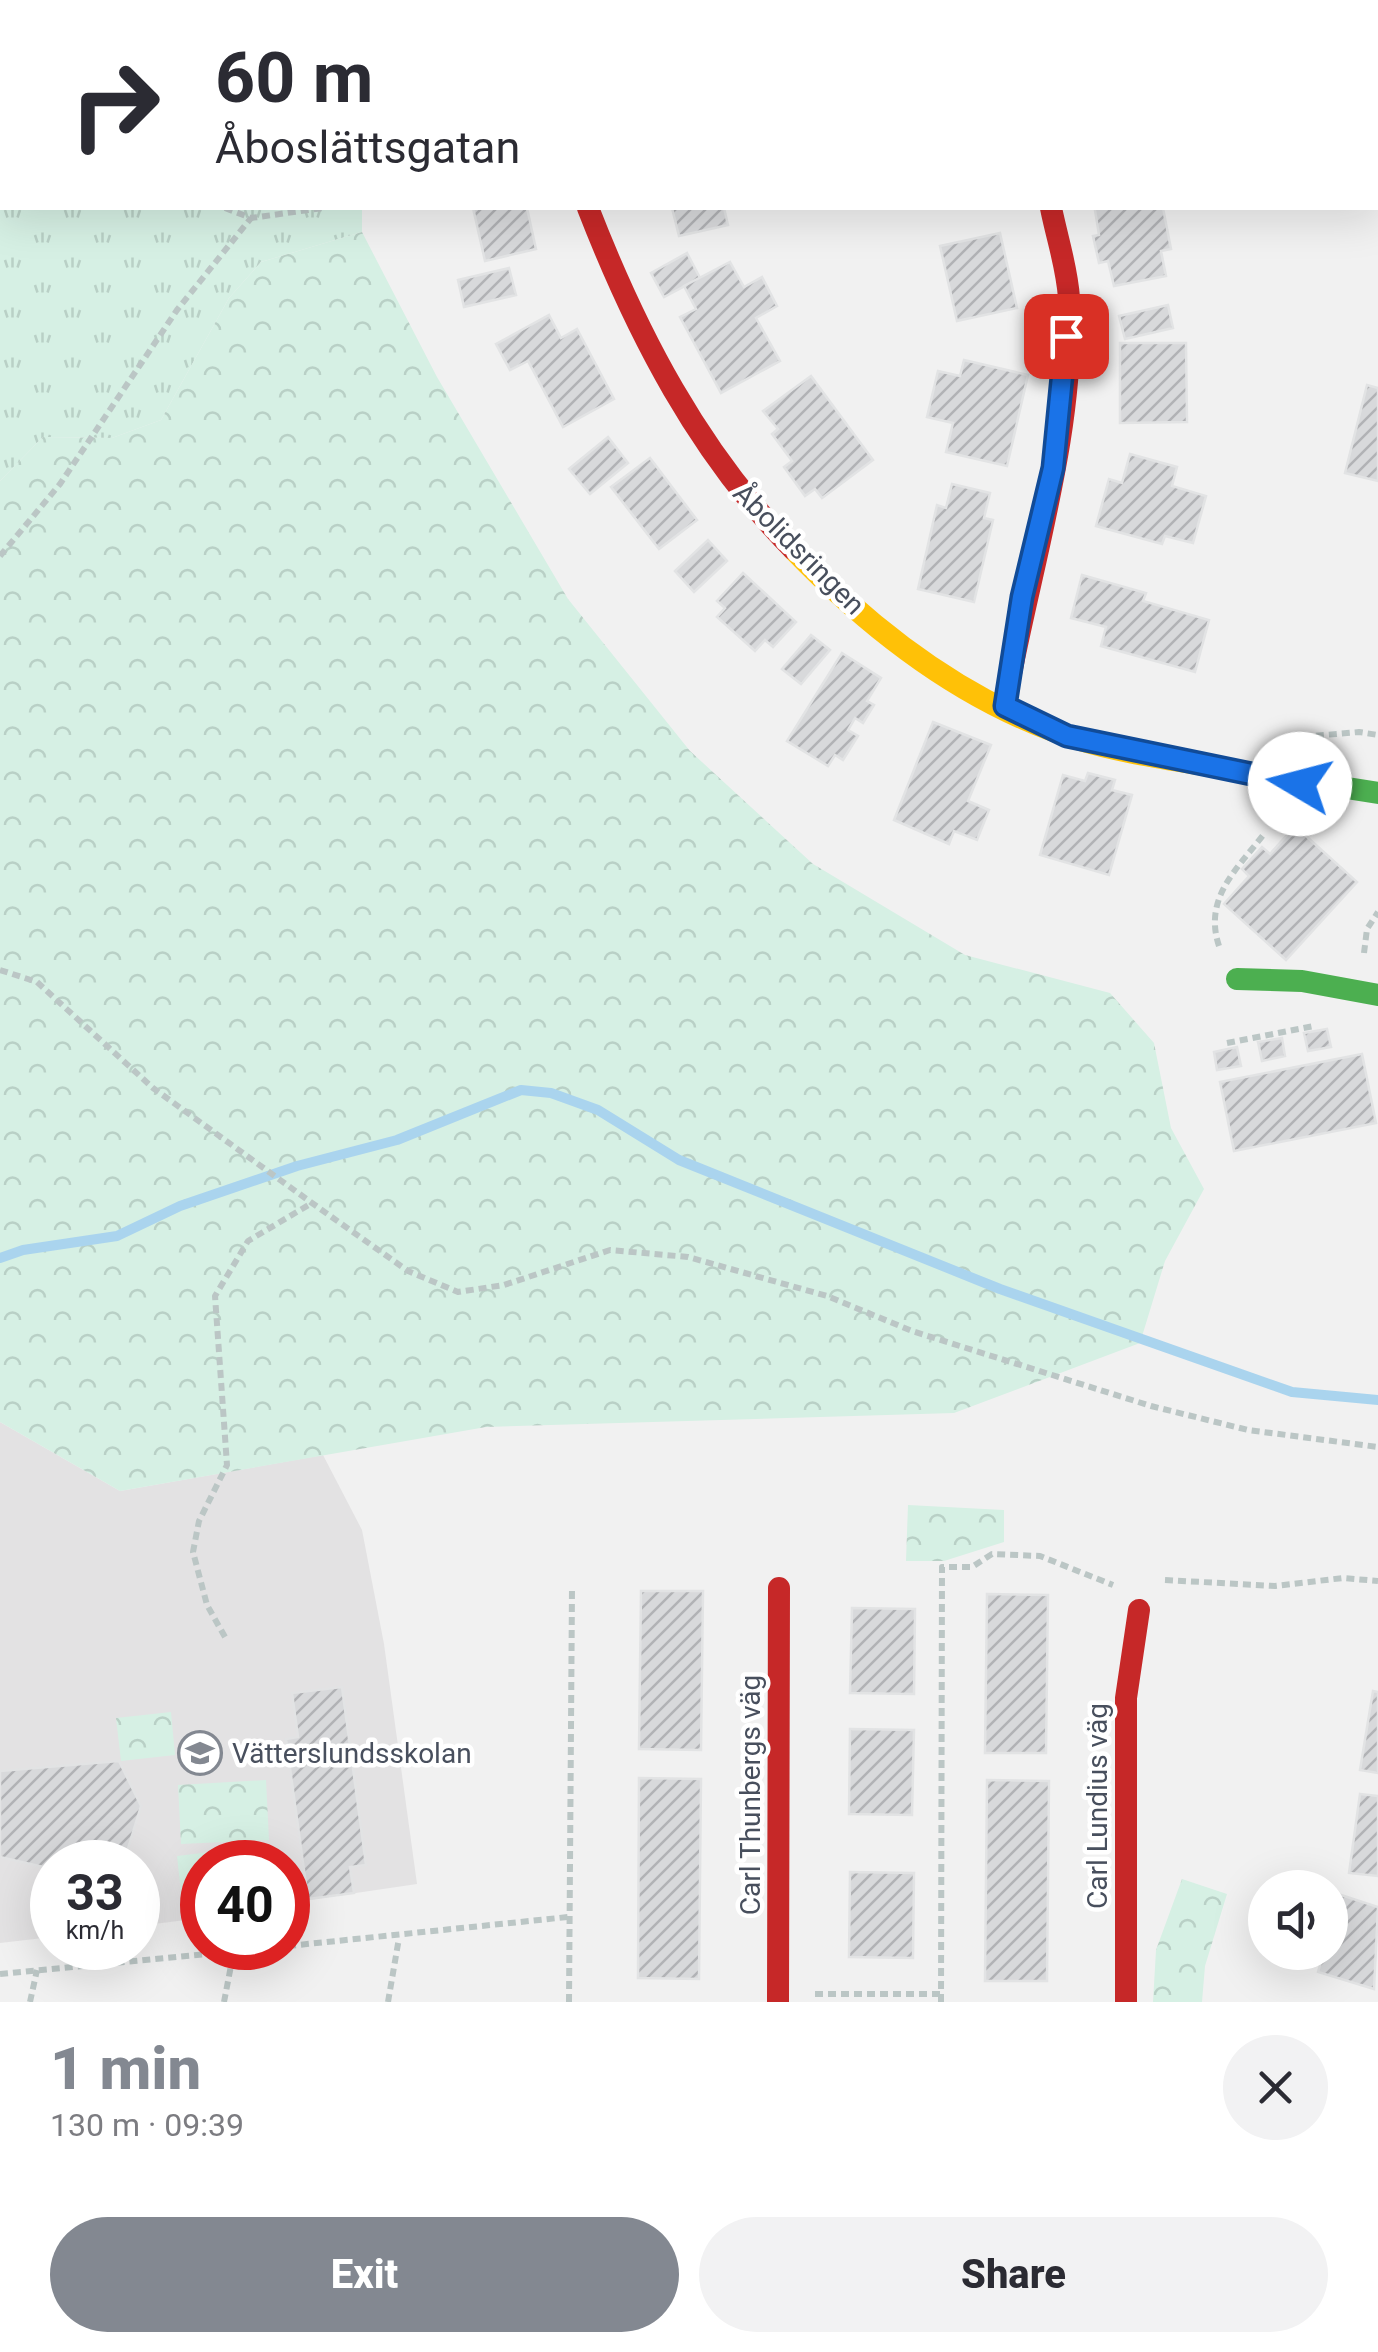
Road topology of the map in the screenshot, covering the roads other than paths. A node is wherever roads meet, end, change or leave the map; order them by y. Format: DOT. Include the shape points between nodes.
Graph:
graph roads {
  1 [pos="589,210"];
  2 [pos="1051,210"];
  3 [pos="1005,706"];
  4 [pos="1378,793"];
  5 [pos="1237,979"];
  6 [pos="1378,996"];
  7 [pos="779,1588"];
  8 [pos="1139,1610"];
  9 [pos="778,1998"];
  10 [pos="1126,2002"];
  1 -- 3 [label="street, Åbolidsringen" via="650,358 732,483 845,602 951,679"];
  2 -- 3 [label="street" via="1070,303 1053,468"];
  3 -- 4 [label="street, Åbolidsringen" via="1067,736 1261,778"];
  5 -- 6 [label="street" via="1302,981"];
  7 -- 9 [label="street, Carl Thunbergs väg"];
  8 -- 10 [label="street, Carl Lundius väg" via="1126,1698"];
}
